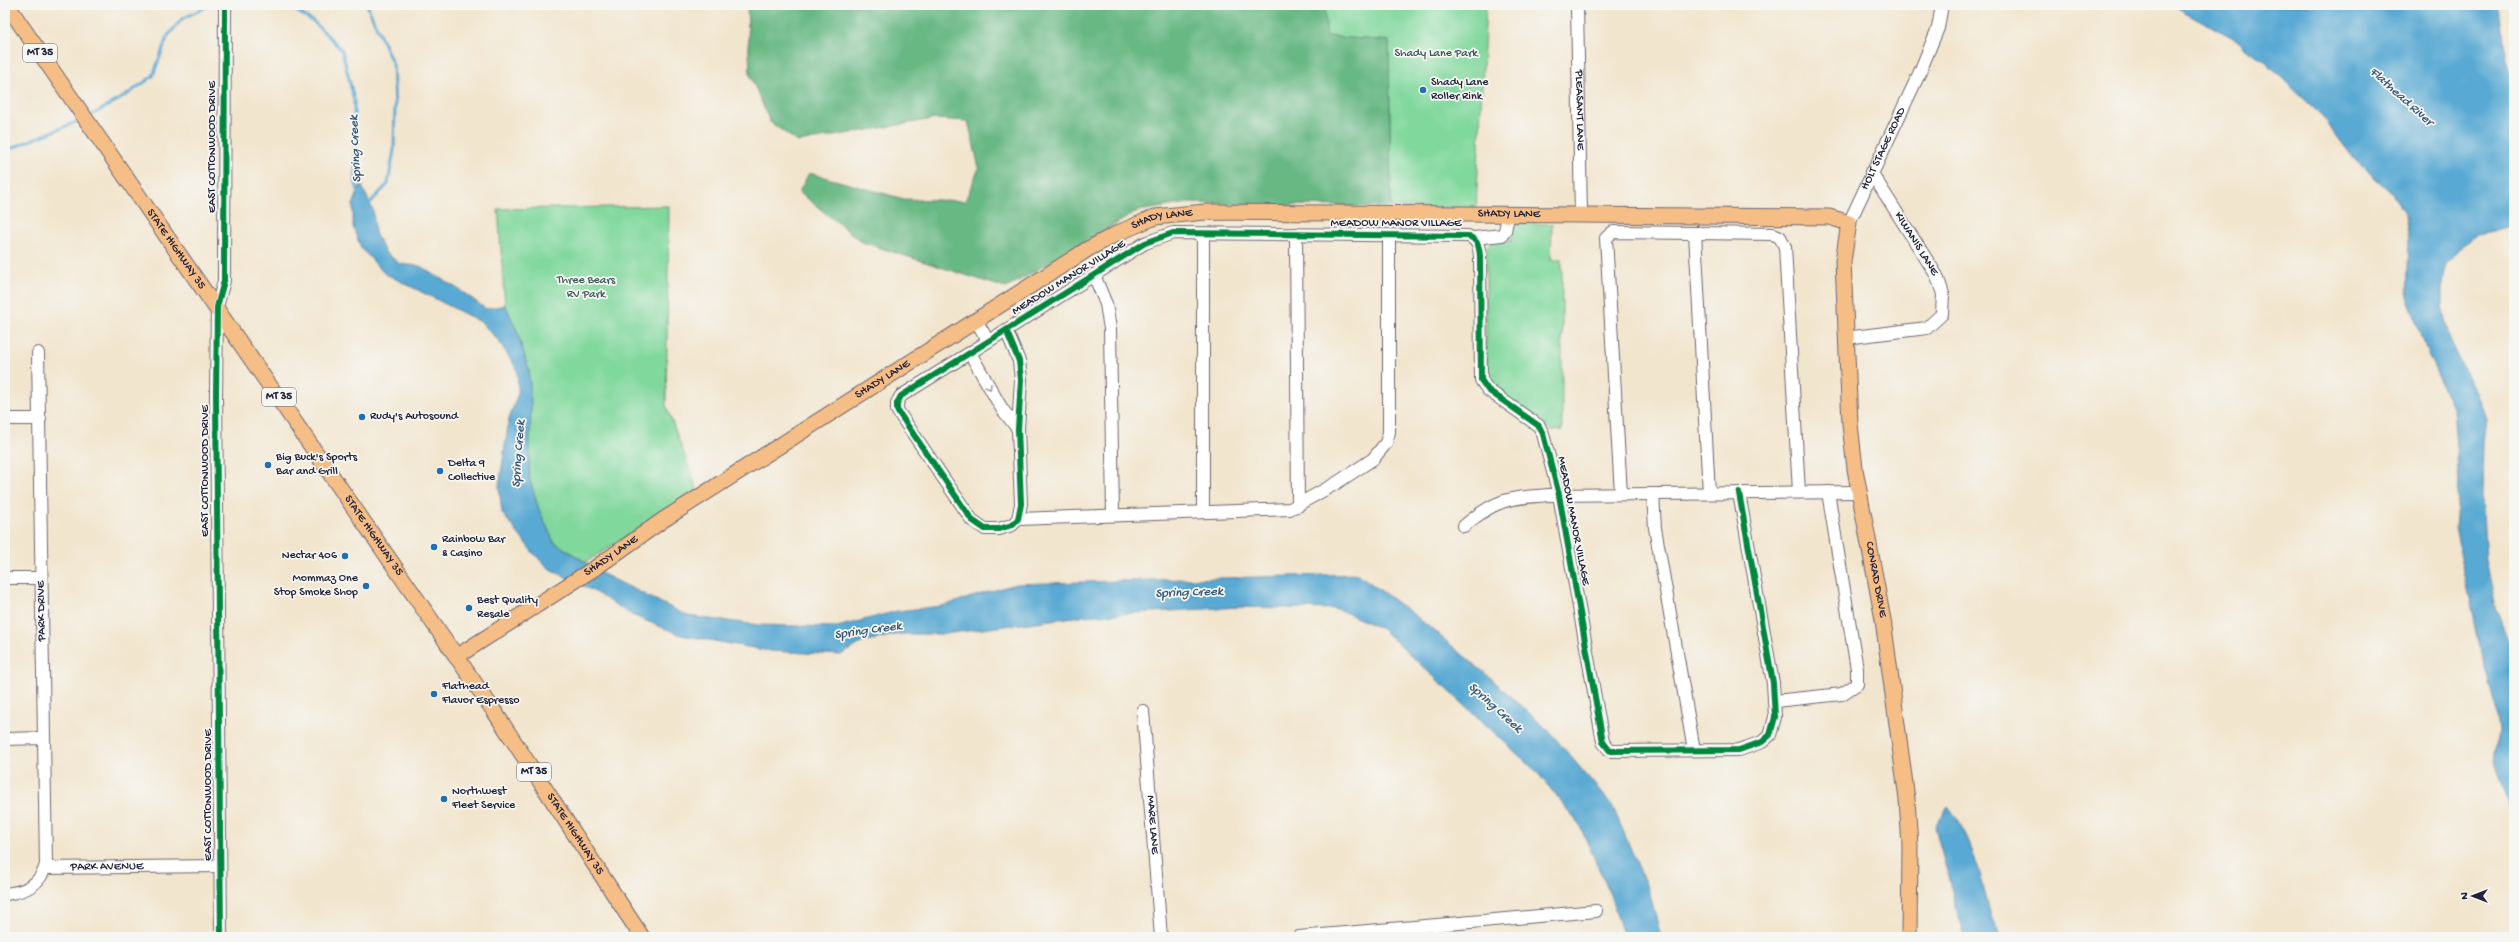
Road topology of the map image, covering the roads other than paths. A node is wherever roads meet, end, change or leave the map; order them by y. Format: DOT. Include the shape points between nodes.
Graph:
graph roads {
  1 [pos="7,5"];
  2 [pos="1577,5"];
  3 [pos="1942,5"];
  4 [pos="225,11"];
  5 [pos="1871,172"];
  6 [pos="1581,215"];
  7 [pos="1508,216"];
  8 [pos="1849,222"];
  9 [pos="1695,233"];
  10 [pos="1203,234"];
  11 [pos="1296,234"];
  12 [pos="1389,235"];
  13 [pos="1474,238"];
  14 [pos="1094,275"];
  15 [pos="217,307"];
  16 [pos="976,320"];
  17 [pos="1006,330"];
  18 [pos="1845,338"];
  19 [pos="988,341"];
  20 [pos="38,353"];
  21 [pos="970,353"];
  22 [pos="5,419"];
  23 [pos="40,419"];
  24 [pos="1018,429"];
  25 [pos="1799,492"];
  26 [pos="1828,492"];
  27 [pos="1859,492"];
  28 [pos="1710,493"];
  29 [pos="1739,493"];
  30 [pos="1621,494"];
  31 [pos="1653,494"];
  32 [pos="1559,495"];
  33 [pos="1298,506"];
  34 [pos="1203,512"];
  35 [pos="1113,515"];
  36 [pos="1018,519"];
  37 [pos="1464,526"];
  38 [pos="5,578"];
  39 [pos="41,578"];
  40 [pos="456,657"];
  41 [pos="1775,701"];
  42 [pos="1143,711"];
  43 [pos="44,738"];
  44 [pos="5,739"];
  45 [pos="1694,750"];
  46 [pos="220,866"];
  47 [pos="45,868"];
  48 [pos="5,894"];
  49 [pos="1596,911"];
  50 [pos="221,937"];
  51 [pos="642,937"];
  52 [pos="1161,937"];
  53 [pos="1300,937"];
  54 [pos="1909,937"];
  1 -- 15 [label="main road, STATE HIGHWAY 35 / MT 35"];
  2 -- 6 [label="street, PLEASANT LANE"];
  3 -- 5 [label="street, HOLT STAGE ROAD" via="1938,28 1919,74"];
  4 -- 15 [label="street, EAST COTTONWOOD DRIVE" via="224,281"];
  5 -- 8 [label="street, HOLT STAGE ROAD"];
  5 -- 18 [label="street, KIWANIS LANE" via="1937,276 1943,294 1942,314 1927,328"];
  6 -- 7 [label="main road, SHADY LANE"];
  6 -- 8 [label="main road, SHADY LANE" via="1824,216"];
  7 -- 13 [label="street, MEADOW MANOR VILLAGE" via="1502,235"];
  7 -- 16 [label="main road, SHADY LANE" via="1205,212 1155,217 1088,249"];
  8 -- 18 [label="main road, CONRAD DRIVE" via="1843,261"];
  9 -- 25 [label="street" via="1773,234 1780,237 1785,246"];
  9 -- 28 [label="street"];
  9 -- 30 [label="street" via="1613,232 1606,238"];
  10 -- 11 [label="street, MEADOW MANOR VILLAGE"];
  10 -- 14 [label="street, MEADOW MANOR VILLAGE" via="1173,233 1160,236"];
  10 -- 34 [label="street"];
  11 -- 12 [label="street, MEADOW MANOR VILLAGE"];
  11 -- 33 [label="street"];
  12 -- 13 [label="street, MEADOW MANOR VILLAGE"];
  12 -- 33 [label="street, MEADOW MANOR VILLAGE" via="1389,432 1386,443 1373,459"];
  13 -- 32 [label="street, MEADOW MANOR VILLAGE" via="1480,256 1481,380 1488,390 1539,426"];
  14 -- 17 [label="street, MEADOW MANOR VILLAGE"];
  14 -- 35 [label="street, MEADOW MANOR VILLAGE" via="1106,304 1110,330"];
  15 -- 40 [label="main road, STATE HIGHWAY 35 / MT 35"];
  15 -- 46 [label="street, EAST COTTONWOOD DRIVE"];
  16 -- 19 [label="street"];
  16 -- 40 [label="main road, SHADY LANE"];
  17 -- 19 [label="street, MEADOW MANOR VILLAGE"];
  17 -- 24 [label="street, MEADOW MANOR VILLAGE" via="1018,361 1021,380"];
  18 -- 27 [label="main road, CONRAD DRIVE" via="1850,424"];
  19 -- 21 [label="street, MEADOW MANOR VILLAGE"];
  20 -- 23 [label="street, PARK DRIVE"];
  21 -- 24 [label="street, one-way" via="1002,408"];
  21 -- 36 [label="street, MEADOW MANOR VILLAGE" via="901,396 896,403 897,410 972,520 985,529 999,529 1012,525"];
  22 -- 23 [label="street"];
  23 -- 39 [label="street, PARK DRIVE"];
  24 -- 36 [label="street, MEADOW MANOR VILLAGE" via="1021,504"];
  25 -- 26 [label="street, MEADOW MANOR VILLAGE"];
  25 -- 29 [label="street, MEADOW MANOR VILLAGE"];
  26 -- 27 [label="street, MEADOW MANOR VILLAGE"];
  26 -- 41 [label="street" via="1857,669 1857,684 1842,694"];
  27 -- 54 [label="main road, CONRAD DRIVE" via="1883,620 1907,799 1910,846"];
  28 -- 29 [label="street, MEADOW MANOR VILLAGE"];
  28 -- 31 [label="street, MEADOW MANOR VILLAGE"];
  29 -- 41 [label="street, MEADOW MANOR VILLAGE"];
  30 -- 31 [label="street, MEADOW MANOR VILLAGE"];
  30 -- 32 [label="street, MEADOW MANOR VILLAGE"];
  31 -- 45 [label="street" via="1655,528"];
  32 -- 37 [label="street, MEADOW MANOR VILLAGE" via="1511,497 1487,507"];
  32 -- 45 [label="street, MEADOW MANOR VILLAGE" via="1606,748 1610,751"];
  33 -- 34 [label="street, MEADOW MANOR VILLAGE" via="1290,509"];
  34 -- 35 [label="street, MEADOW MANOR VILLAGE"];
  35 -- 36 [label="street, MEADOW MANOR VILLAGE"];
  38 -- 39 [label="street"];
  39 -- 43 [label="street, PARK DRIVE"];
  40 -- 51 [label="main road, STATE HIGHWAY 35 / MT 35"];
  41 -- 45 [label="street, MEADOW MANOR VILLAGE" via="1773,727 1770,735 1762,742 1739,750"];
  42 -- 52 [label="street, MARE LANE"];
  43 -- 44 [label="street"];
  43 -- 47 [label="street, PARK DRIVE"];
  46 -- 47 [label="street, PARK AVENUE"];
  46 -- 50 [label="street, EAST COTTONWOOD DRIVE"];
  47 -- 48 [label="street" via="42,876 32,887"];
  49 -- 53 [label="street"];
}
